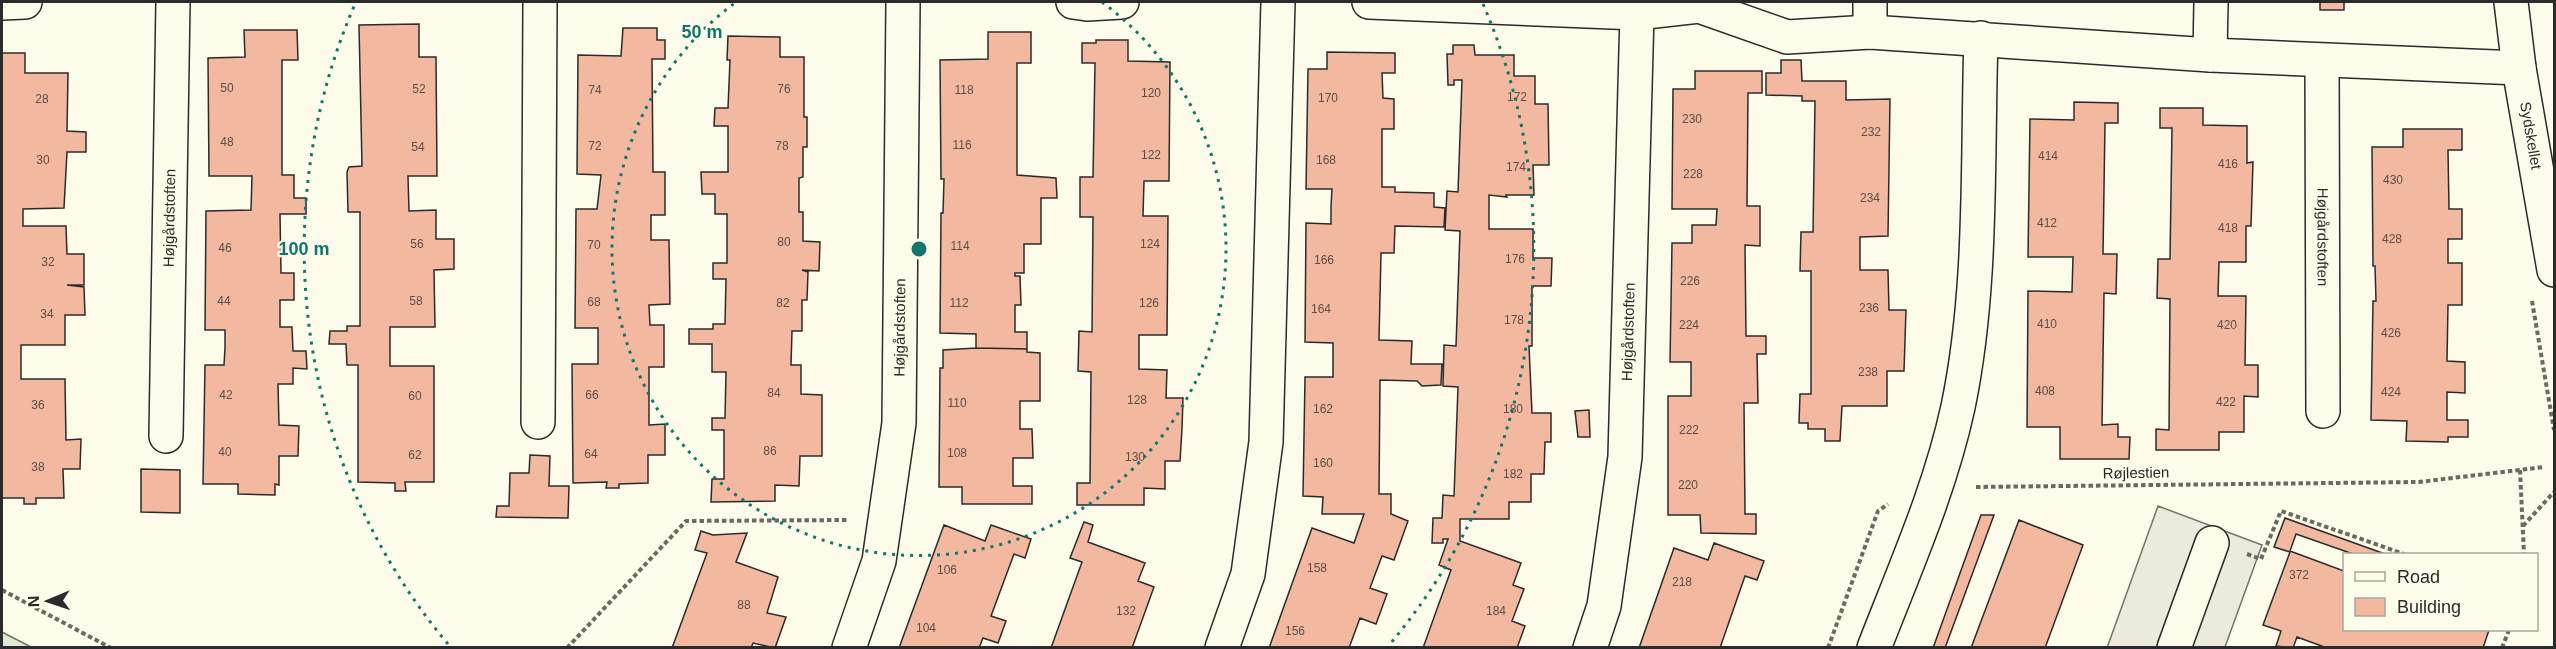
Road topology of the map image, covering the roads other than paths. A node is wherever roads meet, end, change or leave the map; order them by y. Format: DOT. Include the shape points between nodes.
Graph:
graph roads {
  1 [pos="26,2"];
  2 [pos="173,2"];
  3 [pos="540,2"];
  4 [pos="903,2"];
  5 [pos="1073,2"];
  6 [pos="1122,2"];
  7 [pos="1278,2"];
  8 [pos="1369,2"];
  9 [pos="2211,2"];
  10 [pos="2511,2"];
  11 [pos="2,3"];
  12 [pos="1536,4"];
  13 [pos="1637,13"];
  14 [pos="1870,17"];
  15 [pos="1981,38"];
  16 [pos="2210,56"];
  17 [pos="2322,61"];
  18 [pos="2519,68"];
  19 [pos="2554,270"];
  20 [pos="2323,411"];
  21 [pos="538,422"];
  22 [pos="166,436"];
  23 [pos="2212,543"];
  24 [pos="849,648"];
  25 [pos="1222,648"];
  26 [pos="1590,648"];
  27 [pos="1874,648"];
  28 [pos="2174,648"];
  1 -- 11 [label="street"];
  2 -- 22 [label="street, Højgårdstoften"];
  3 -- 21 [label="street"];
  4 -- 24 [label="street, Højgårdstoften" via="899,423 879,561"];
  5 -- 6 [label="street"];
  7 -- 25 [label="street" via="1266,442 1248,574"];
  8 -- 12 [label="street"];
  9 -- 16 [label="street"];
  10 -- 18 [label="street, Sydskellet"];
  12 -- 13 [label="street"];
  13 -- 14 [label="street" via="1699,6 1786,37"];
  13 -- 26 [label="street, Højgårdstoften" via="1625,458 1604,606"];
  14 -- 15 [label="street"];
  15 -- 16 [label="street"];
  15 -- 27 [label="street" via="1972,317 1958,407 1937,487"];
  16 -- 17 [label="street"];
  17 -- 18 [label="street"];
  17 -- 20 [label="street, Højgårdstoften"];
  18 -- 19 [label="street, Sydskellet"];
  23 -- 28 [label="street"];
}
